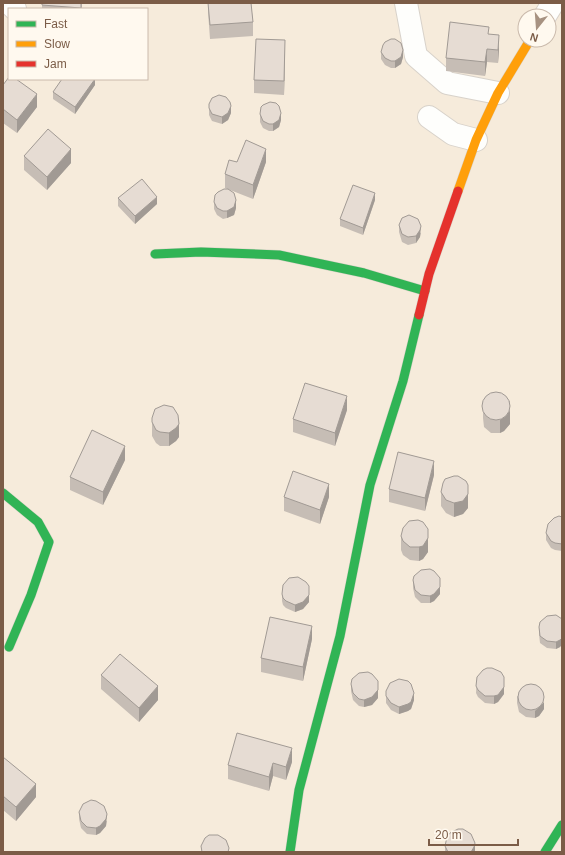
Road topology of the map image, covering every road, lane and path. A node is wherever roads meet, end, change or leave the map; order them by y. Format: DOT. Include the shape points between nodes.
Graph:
graph roads {
  1 [pos="406,3"];
  2 [pos="525,48"];
  3 [pos="498,94"];
  4 [pos="429,117"];
  5 [pos="476,140"];
  6 [pos="155,254"];
  7 [pos="425,291"];
  8 [pos="3,493"];
  9 [pos="9,647"];
  10 [pos="562,825"];
  11 [pos="290,852"];
  12 [pos="545,852"];
  1 -- 3 [label="street" via="416,56 448,83"];
  2 -- 3 [label="street"];
  3 -- 5 [label="street"];
  4 -- 5 [label="street" via="453,134"];
  5 -- 7 [label="street"];
  6 -- 7 [label="street" via="201,252 279,255 364,273"];
  7 -- 11 [label="street" via="403,381 370,485 340,636 299,790"];
  8 -- 9 [label="street" via="38,522 49,542 42,571"];
  10 -- 12 [label="street"];
}
